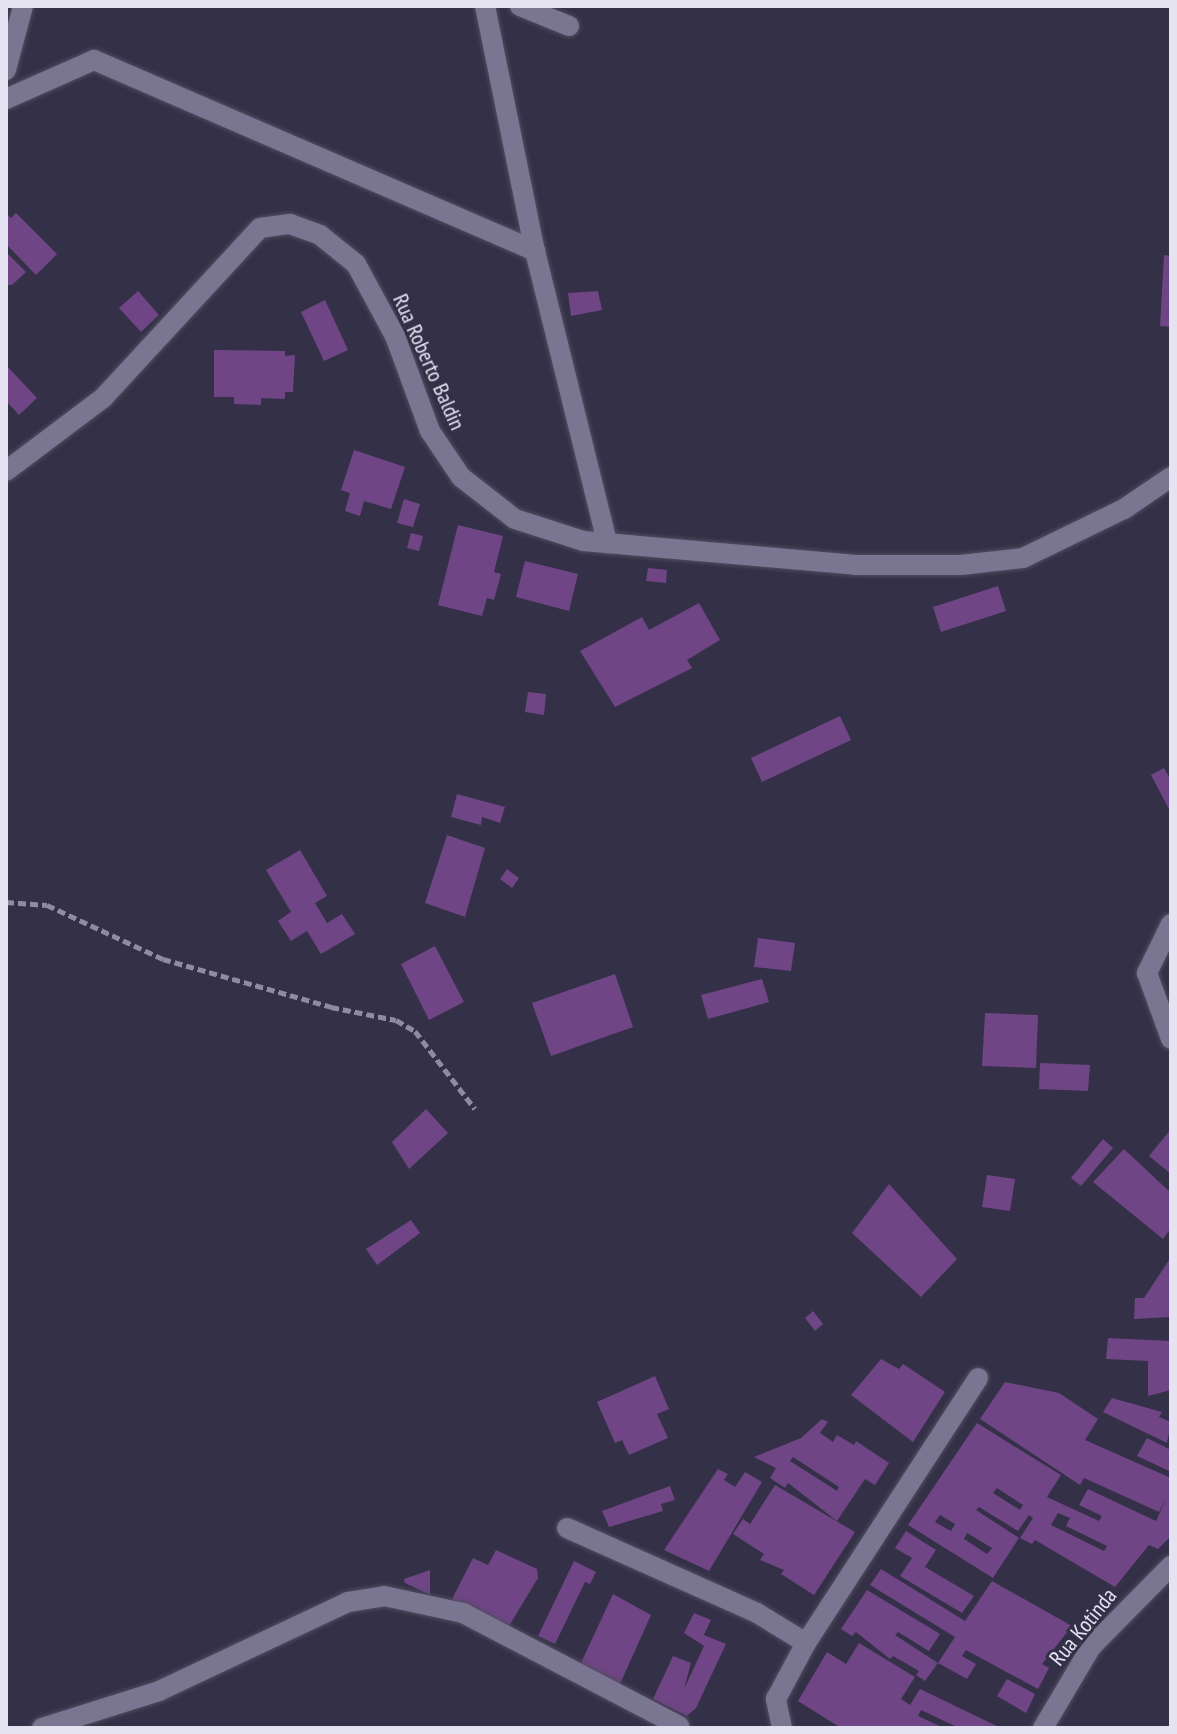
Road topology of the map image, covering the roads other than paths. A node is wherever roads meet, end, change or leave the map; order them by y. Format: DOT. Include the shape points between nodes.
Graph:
graph roads {
  1 [pos="23,6"];
  2 [pos="485,6"];
  3 [pos="520,6"];
  4 [pos="569,26"];
  5 [pos="6,70"];
  6 [pos="6,99"];
  7 [pos="535,251"];
  8 [pos="6,471"];
  9 [pos="1171,477"];
  10 [pos="607,543"];
  11 [pos="1171,924"];
  12 [pos="1171,1039"];
  13 [pos="978,1378"];
  14 [pos="567,1528"];
  15 [pos="1171,1566"];
  16 [pos="806,1643"];
  17 [pos="679,1726"];
  18 [pos="42,1728"];
  19 [pos="782,1728"];
  20 [pos="1043,1728"];
  1 -- 5 [label="street"];
  2 -- 7 [label="street"];
  3 -- 4 [label="street"];
  6 -- 7 [label="street" via="94,60"];
  7 -- 10 [label="street"];
  8 -- 10 [label="street, Rua Roberto Baldin" via="103,398 260,228 290,224 320,235 356,264 395,336 430,431 461,477 515,519"];
  9 -- 10 [label="street, Rua Roberto Baldin" via="1124,509 1023,558 961,565 856,565"];
  11 -- 12 [label="street" via="1147,973"];
  13 -- 16 [label="street"];
  14 -- 16 [label="street" via="757,1613"];
  15 -- 20 [label="street, Rua Kotinda" via="1091,1647"];
  16 -- 19 [label="street" via="776,1699"];
  17 -- 18 [label="street" via="463,1613 384,1596 348,1602 159,1691"];
}
